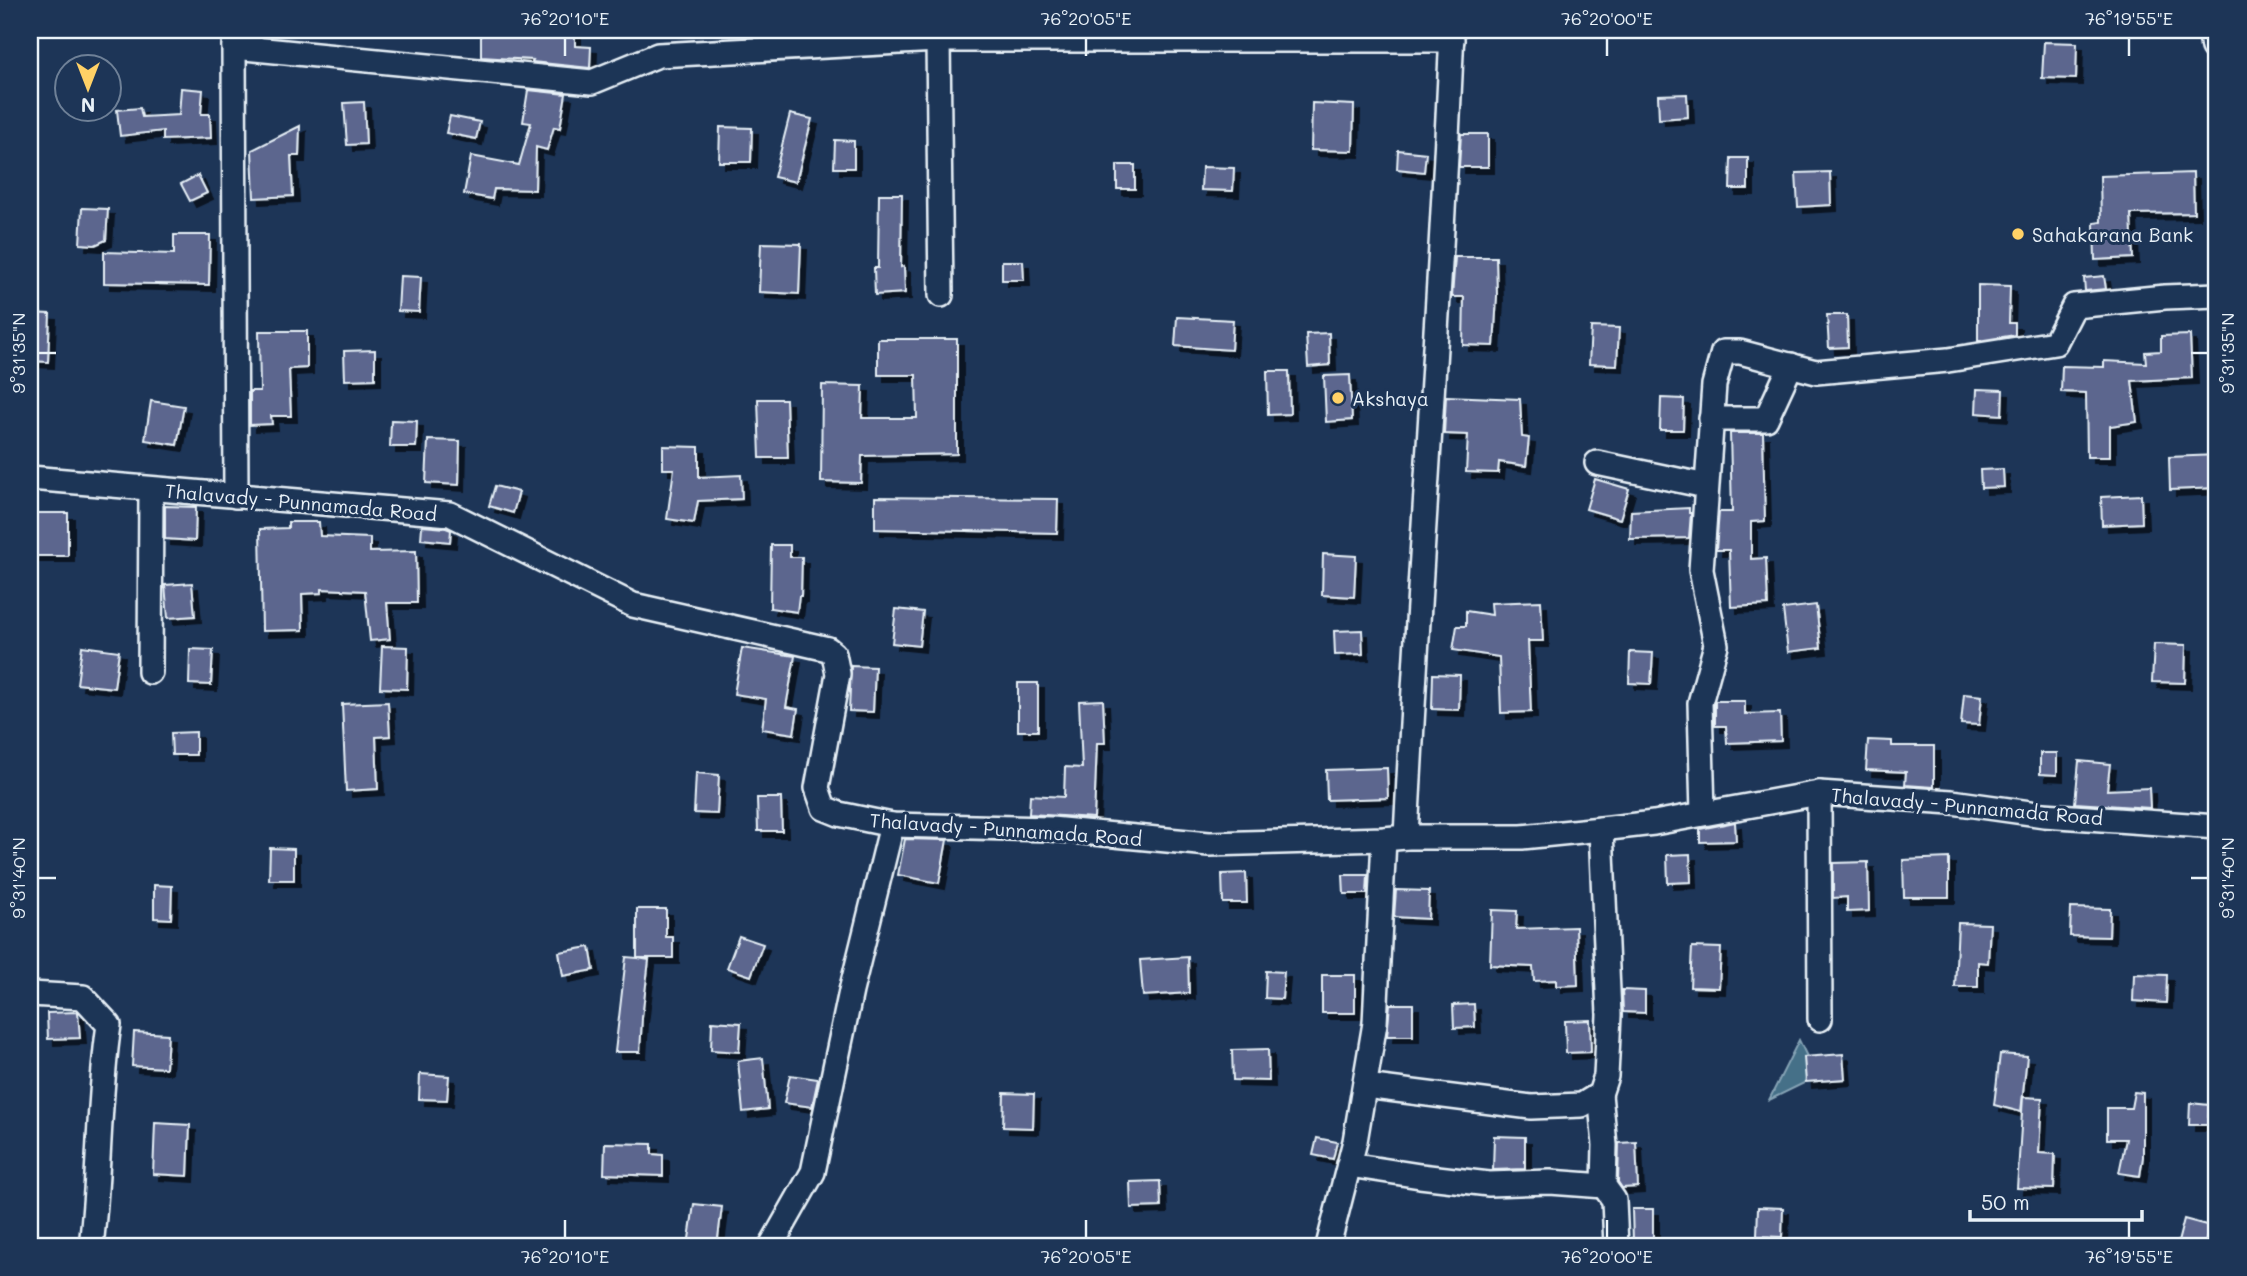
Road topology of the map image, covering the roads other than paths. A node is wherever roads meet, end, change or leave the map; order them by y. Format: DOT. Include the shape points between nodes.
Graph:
graph roads {
  1 [pos="2215,30"];
  2 [pos="1026,35"];
  3 [pos="1452,35"];
  4 [pos="234,38"];
  5 [pos="938,40"];
  6 [pos="2217,45"];
  7 [pos="941,295"];
  8 [pos="2217,295"];
  9 [pos="1791,365"];
  10 [pos="1712,419"];
  11 [pos="1597,463"];
  12 [pos="30,478"];
  13 [pos="1706,486"];
  14 [pos="151,489"];
  15 [pos="236,496"];
  16 [pos="150,672"];
  17 [pos="1819,793"];
  18 [pos="1703,813"];
  19 [pos="892,825"];
  20 [pos="2217,827"];
  21 [pos="1601,829"];
  22 [pos="1395,838"];
  23 [pos="30,994"];
  24 [pos="1820,1019"];
  25 [pos="1365,1086"];
  26 [pos="1600,1094"];
  27 [pos="1349,1165"];
  28 [pos="1604,1186"];
  29 [pos="91,1246"];
  30 [pos="771,1246"];
  31 [pos="1328,1246"];
  32 [pos="1616,1246"];
  1 -- 6 [label="main road"];
  2 -- 3 [label="street"];
  2 -- 5 [label="street"];
  3 -- 22 [label="street"];
  4 -- 5 [label="street" via="592,82 658,55"];
  4 -- 15 [label="street"];
  5 -- 7 [label="street"];
  8 -- 9 [label="street" via="2074,306 2054,343 1948,360 1816,372"];
  9 -- 10 [label="street" via="1766,419"];
  9 -- 10 [label="street" via="1723,352"];
  10 -- 13 [label="street"];
  11 -- 13 [label="street"];
  12 -- 14 [label="street, Thalavady - Punnamada Road"];
  13 -- 18 [label="street" via="1701,570 1716,645 1700,703"];
  14 -- 15 [label="street, Thalavady - Punnamada Road"];
  14 -- 16 [label="street"];
  15 -- 19 [label="street, Thalavady - Punnamada Road" via="450,514 632,605 828,649 834,654 838,674 819,796 824,808 839,814"];
  17 -- 18 [label="street, Thalavady - Punnamada Road"];
  17 -- 20 [label="street, Thalavady - Punnamada Road"];
  17 -- 24 [label="street"];
  18 -- 21 [label="street, Thalavady - Punnamada Road"];
  19 -- 22 [label="street, Thalavady - Punnamada Road" via="1051,829 1209,844"];
  19 -- 30 [label="street" via="813,1172"];
  21 -- 22 [label="street, Thalavady - Punnamada Road" via="1522,837"];
  21 -- 26 [label="street" via="1609,1015 1606,1076"];
  22 -- 25 [label="street"];
  23 -- 29 [label="street" via="83,997 109,1025"];
  25 -- 26 [label="street" via="1531,1107 1582,1105"];
  25 -- 27 [label="street"];
  26 -- 28 [label="street"];
  27 -- 28 [label="street" via="1489,1184"];
  27 -- 31 [label="street"];
  28 -- 32 [label="street" via="1614,1200"];
}
